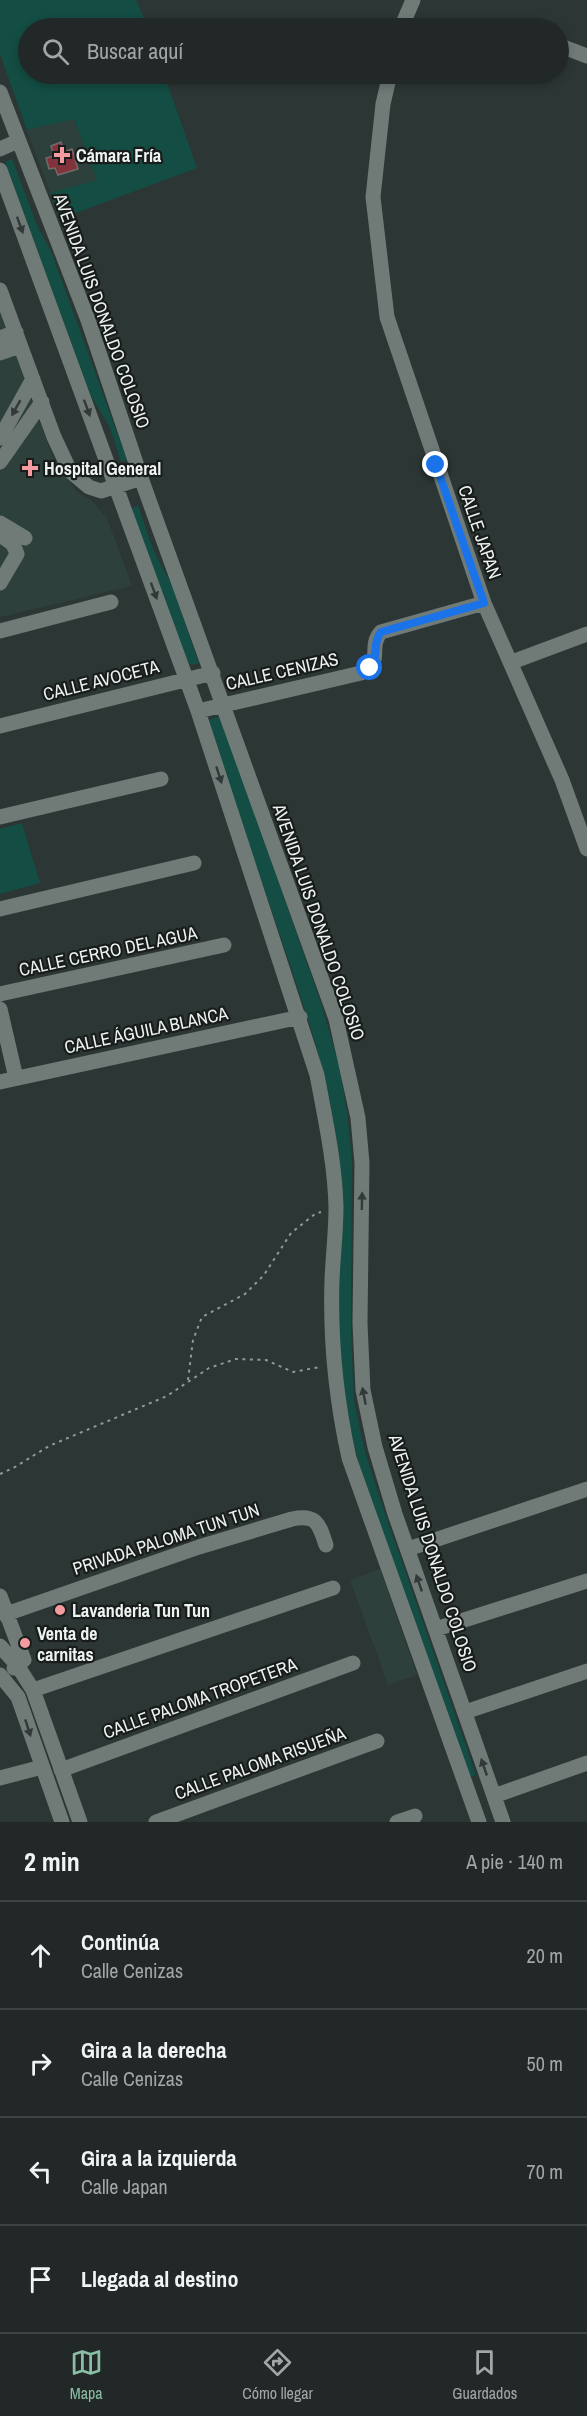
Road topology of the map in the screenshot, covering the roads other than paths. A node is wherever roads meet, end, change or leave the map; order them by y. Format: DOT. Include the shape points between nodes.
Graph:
graph roads {
  1 [pos="413,0"];
  2 [pos="405,18"];
  3 [pos="569,49"];
  4 [pos="587,56"];
  5 [pos="388,84"];
  6 [pos="0,92"];
  7 [pos="18,141"];
  8 [pos="0,149"];
  9 [pos="0,170"];
  10 [pos="0,290"];
  11 [pos="0,338"];
  12 [pos="18,339"];
  13 [pos="0,353"];
  14 [pos="33,379"];
  15 [pos="42,402"];
  16 [pos="0,438"];
  17 [pos="0,462"];
  18 [pos="141,478"];
  19 [pos="116,486"];
  20 [pos="0,523"];
  21 [pos="0,535"];
  22 [pos="25,538"];
  23 [pos="1,578"];
  24 [pos="111,602"];
  25 [pos="484,603"];
  26 [pos="0,631"];
  27 [pos="587,634"];
  28 [pos="512,662"];
  29 [pos="213,674"];
  30 [pos="185,679"];
  31 [pos="223,704"];
  32 [pos="198,711"];
  33 [pos="0,726"];
  34 [pos="161,780"];
  35 [pos="0,818"];
  36 [pos="587,849"];
  37 [pos="194,863"];
  38 [pos="0,909"];
  39 [pos="224,945"];
  40 [pos="0,994"];
  41 [pos="0,1009"];
  42 [pos="300,1017"];
  43 [pos="16,1078"];
  44 [pos="0,1082"];
  45 [pos="587,1489"];
  46 [pos="326,1545"];
  47 [pos="408,1549"];
  48 [pos="587,1581"];
  49 [pos="333,1588"];
  50 [pos="0,1596"];
  51 [pos="7,1617"];
  52 [pos="436,1629"];
  53 [pos="2,1651"];
  54 [pos="353,1663"];
  55 [pos="17,1665"];
  56 [pos="587,1671"];
  57 [pos="1,1676"];
  58 [pos="33,1690"];
  59 [pos="465,1712"];
  60 [pos="377,1741"];
  61 [pos="587,1763"];
  62 [pos="42,1767"];
  63 [pos="61,1770"];
  64 [pos="0,1778"];
  65 [pos="492,1792"];
  66 [pos="470,1796"];
  67 [pos="415,1816"];
  68 [pos="62,1822"];
  69 [pos="80,1822"];
  70 [pos="156,1822"];
  71 [pos="397,1822"];
  72 [pos="479,1822"];
  73 [pos="503,1822"];
  1 -- 2 [label="street"];
  3 -- 4 [label="street"];
  5 -- 25 [label="street, CALLE JAPAN" via="373,197 387,317"];
  6 -- 7 [label="street, AVENIDA LUIS DONALDO COLOSIO"];
  7 -- 8 [label="street"];
  7 -- 18 [label="street, AVENIDA LUIS DONALDO COLOSIO" via="87,320"];
  9 -- 19 [label="street, one-way"];
  10 -- 12 [label="street"];
  11 -- 12 [label="street"];
  12 -- 13 [label="street"];
  12 -- 14 [label="street"];
  14 -- 15 [label="street"];
  14 -- 16 [label="street, one-way"];
  15 -- 17 [label="street"];
  15 -- 19 [label="street" via="70,471 89,487 101,491"];
  18 -- 19 [label="street"];
  18 -- 29 [label="street, AVENIDA LUIS DONALDO COLOSIO"];
  19 -- 30 [label="street, one-way"];
  20 -- 22 [label="street"];
  21 -- 23 [label="street" via="13,544 17,555"];
  24 -- 26 [label="street"];
  25 -- 28 [label="street, CALLE JAPAN"];
  25 -- 31 [label="street, CALLE CENIZAS" via="381,632 375,639 375,662 361,673"];
  27 -- 28 [label="street"];
  28 -- 36 [label="street, CALLE JAPAN"];
  29 -- 30 [label="street, CALLE AVOCETA"];
  29 -- 31 [label="street, AVENIDA LUIS DONALDO COLOSIO"];
  30 -- 32 [label="street"];
  30 -- 33 [label="street, CALLE AVOCETA"];
  31 -- 32 [label="street, CALLE CENIZAS"];
  47 -- 31 [label="street, AVENIDA LUIS DONALDO COLOSIO, one-way" via="375,1447 363,1390 363,1163 358,1118 336,1019"];
  32 -- 42 [label="street, one-way"];
  34 -- 35 [label="street"];
  37 -- 38 [label="street"];
  39 -- 40 [label="street, CALLE CERRO DEL AGUA"];
  41 -- 43 [label="street"];
  42 -- 43 [label="street, CALLE ÁGUILA BLANCA"];
  42 -- 66 [label="street" via="317,1075 336,1208 332,1281 338,1409 349,1458"];
  43 -- 44 [label="street, CALLE ÁGUILA BLANCA"];
  45 -- 47 [label="street"];
  46 -- 51 [label="street, PRIVADA PALOMA TUN TUN" via="320,1527 304,1516 199,1547 9,1613"];
  52 -- 47 [label="street, AVENIDA LUIS DONALDO COLOSIO, one-way"];
  48 -- 52 [label="street"];
  49 -- 58 [label="street"];
  50 -- 51 [label="street"];
  51 -- 55 [label="street" via="24,1660"];
  52 -- 59 [label="street, AVENIDA LUIS DONALDO COLOSIO"];
  53 -- 55 [label="street"];
  54 -- 63 [label="street, CALLE PALOMA TROPETERA"];
  55 -- 57 [label="street"];
  55 -- 58 [label="street"];
  56 -- 59 [label="street"];
  57 -- 62 [label="street, one-way" via="18,1697"];
  58 -- 63 [label="street"];
  65 -- 59 [label="street, AVENIDA LUIS DONALDO COLOSIO, one-way"];
  60 -- 70 [label="street, CALLE PALOMA RISUEÑA"];
  61 -- 65 [label="street"];
  62 -- 64 [label="street"];
  62 -- 68 [label="street"];
  63 -- 69 [label="street"];
  65 -- 66 [label="street"];
  65 -- 73 [label="street, AVENIDA LUIS DONALDO COLOSIO"];
  66 -- 72 [label="street"];
  67 -- 71 [label="street"];
}
